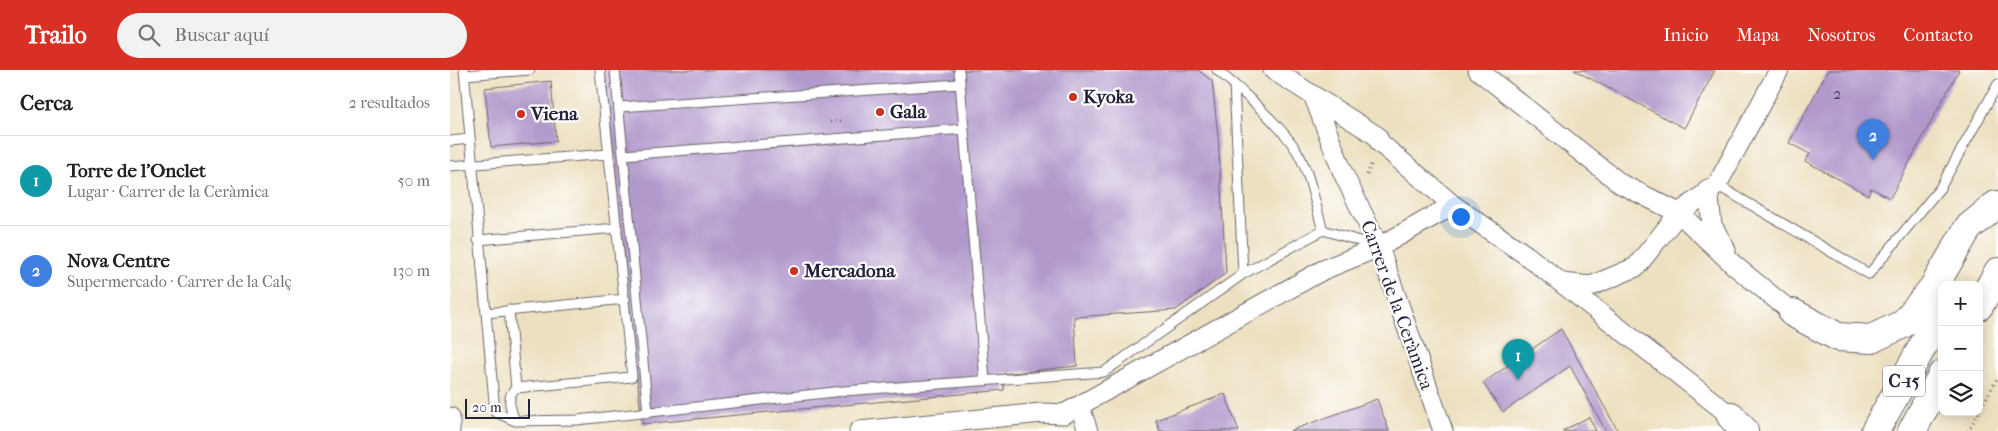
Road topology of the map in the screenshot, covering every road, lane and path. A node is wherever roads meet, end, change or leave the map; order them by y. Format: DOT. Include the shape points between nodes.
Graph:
graph roads {
  1 [pos="530,70"];
  2 [pos="600,70"];
  3 [pos="615,70"];
  4 [pos="959,70"];
  5 [pos="1273,70"];
  6 [pos="1478,70"];
  7 [pos="1779,70"];
  8 [pos="1221,71"];
  9 [pos="464,73"];
  10 [pos="960,84"];
  11 [pos="1234,84"];
  12 [pos="1998,84"];
  13 [pos="1314,97"];
  14 [pos="619,107"];
  15 [pos="844,120"];
  16 [pos="830,122"];
  17 [pos="964,129"];
  18 [pos="470,139"];
  19 [pos="450,141"];
  20 [pos="608,154"];
  21 [pos="623,154"];
  22 [pos="472,165"];
  23 [pos="450,166"];
  24 [pos="1713,187"];
  25 [pos="1997,202"];
  26 [pos="1453,205"];
  27 [pos="1679,213"];
  28 [pos="617,228"];
  29 [pos="1323,230"];
  30 [pos="478,240"];
  31 [pos="1379,247"];
  32 [pos="1735,266"];
  33 [pos="1998,272"];
  34 [pos="1243,274"];
  35 [pos="1957,281"];
  36 [pos="1562,283"];
  37 [pos="625,299"];
  38 [pos="1983,299"];
  39 [pos="509,310"];
  40 [pos="1793,312"];
  41 [pos="486,313"];
  42 [pos="1938,319"];
  43 [pos="1998,377"];
  44 [pos="985,381"];
  45 [pos="1938,382"];
  46 [pos="516,388"];
  47 [pos="1983,405"];
  48 [pos="1080,406"];
  49 [pos="648,413"];
  50 [pos="1977,416"];
  51 [pos="450,417"];
  52 [pos="514,421"];
  53 [pos="1737,424"];
  54 [pos="450,431"];
  55 [pos="859,431"];
  56 [pos="1088,431"];
  57 [pos="1443,431"];
  58 [pos="1875,431"];
  59 [pos="1912,431"];
  60 [pos="1968,431"];
  1 -- 9 [label="lane"];
  2 -- 20 [label="lane"];
  3 -- 14 [label="lane"];
  4 -- 10 [label="lane"];
  5 -- 13 [label="street"];
  6 -- 27 [label="street" via="1621,184"];
  7 -- 24 [label="street"];
  8 -- 11 [label="lane"];
  9 -- 18 [label="lane"];
  10 -- 14 [label="lane"];
  10 -- 17 [label="lane"];
  11 -- 29 [label="lane" via="1299,154"];
  11 -- 34 [label="lane"];
  12 -- 24 [label="lane" via="1940,188 1869,274"];
  13 -- 26 [label="street" via="1377,136 1380,143"];
  13 -- 31 [label="street, Carrer de la Ceràmica" via="1343,173"];
  14 -- 21 [label="lane"];
  15 -- 16 [label="path"];
  17 -- 21 [label="lane"];
  17 -- 44 [label="lane"];
  18 -- 19 [label="lane"];
  18 -- 22 [label="lane"];
  20 -- 22 [label="lane"];
  20 -- 28 [label="lane"];
  21 -- 49 [label="lane"];
  22 -- 23 [label="lane"];
  22 -- 30 [label="lane"];
  24 -- 27 [label="street"];
  24 -- 32 [label="street" via="1712,225"];
  25 -- 35 [label="highway"];
  25 -- 40 [label="highway" via="1968,228 1933,288 1903,324 1871,339 1838,337"];
  26 -- 31 [label="street"];
  26 -- 36 [label="street"];
  27 -- 32 [label="street"];
  27 -- 36 [label="street" via="1636,267 1591,286"];
  28 -- 30 [label="lane"];
  28 -- 37 [label="lane"];
  29 -- 31 [label="lane"];
  29 -- 34 [label="lane"];
  30 -- 41 [label="lane"];
  31 -- 48 [label="street" via="1323,270"];
  31 -- 57 [label="street, Carrer de la Ceràmica"];
  32 -- 40 [label="street"];
  33 -- 38 [label="highway"];
  34 -- 44 [label="lane" via="1104,372"];
  36 -- 53 [label="street"];
  37 -- 39 [label="lane"];
  37 -- 46 [label="lane" via="632,377"];
  39 -- 41 [label="lane"];
  39 -- 46 [label="lane"];
  41 -- 52 [label="lane" via="495,412"];
  42 -- 58 [label="highway, C-15"];
  43 -- 47 [label="path"];
  44 -- 49 [label="lane" via="844,391"];
  45 -- 59 [label="highway, C-15"];
  46 -- 52 [label="lane" via="508,403"];
  48 -- 55 [label="street" via="1064,414 1042,413"];
  48 -- 56 [label="street"];
  49 -- 52 [label="lane" via="577,420"];
  50 -- 60 [label="path"];
  51 -- 54 [label="street"];
}
